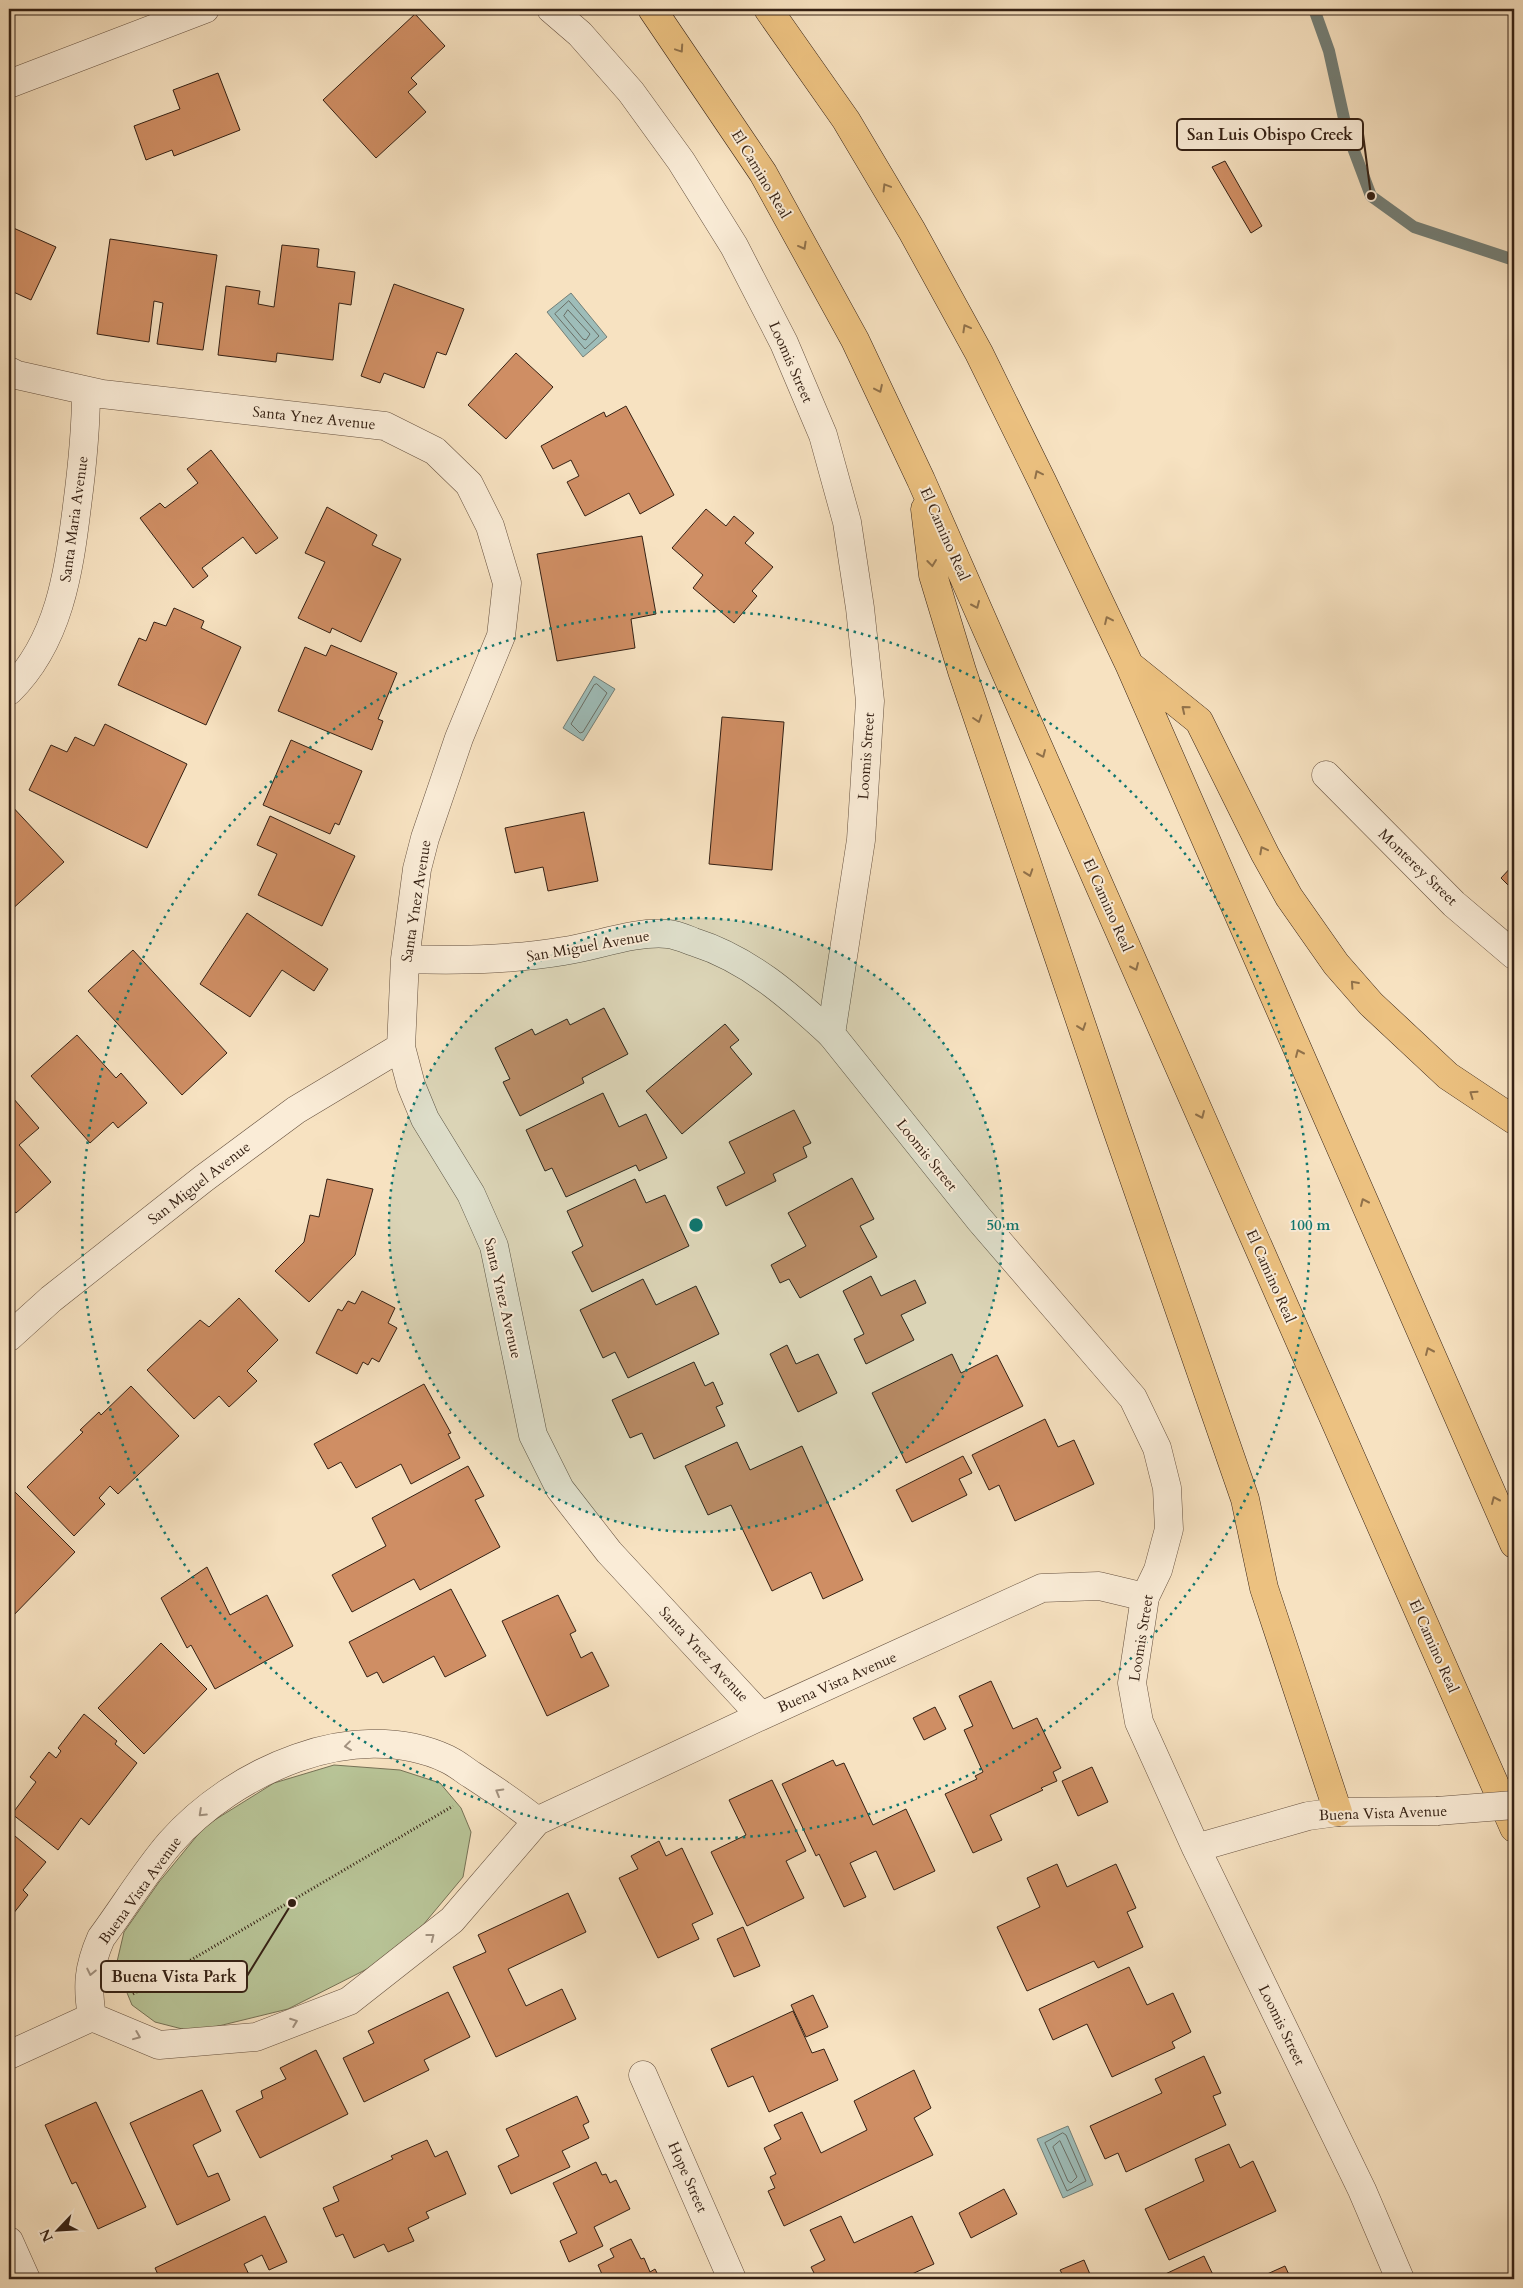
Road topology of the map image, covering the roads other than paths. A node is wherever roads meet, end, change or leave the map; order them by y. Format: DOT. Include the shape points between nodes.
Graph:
graph roads {
  1 [pos="205,9"];
  2 [pos="551,9"];
  3 [pos="652,9"];
  4 [pos="768,9"];
  5 [pos="9,84"];
  6 [pos="9,371"];
  7 [pos="86,392"];
  8 [pos="921,480"];
  9 [pos="1129,664"];
  10 [pos="9,691"];
  11 [pos="1326,775"];
  12 [pos="1514,955"];
  13 [pos="405,959"];
  14 [pos="831,1034"];
  15 [pos="401,1048"];
  16 [pos="1514,1120"];
  17 [pos="9,1337"];
  18 [pos="1514,1544"];
  19 [pos="1145,1597"];
  20 [pos="761,1716"];
  21 [pos="1514,1806"];
  22 [pos="1338,1812"];
  23 [pos="537,1821"];
  24 [pos="1514,1828"];
  25 [pos="1196,1848"];
  26 [pos="92,2018"];
  27 [pos="9,2055"];
  28 [pos="643,2075"];
  29 [pos="9,2241"];
  30 [pos="26,2279"];
  31 [pos="732,2279"];
  32 [pos="1400,2279"];
  1 -- 5 [label="street"];
  2 -- 14 [label="street, Loomis Street" via="580,34 631,92 681,161 734,246 784,343 823,434 847,522 870,701 861,840"];
  3 -- 8 [label="highway, El Camino Real, one-way" via="763,174 855,340"];
  9 -- 4 [label="highway, one-way" via="974,344 912,230 846,120"];
  6 -- 7 [label="street, Santa Ynez Avenue" via="17,376"];
  7 -- 10 [label="street, Santa Maria Avenue" via="84,449 63,598 38,653"];
  7 -- 13 [label="street, Santa Ynez Avenue" via="385,426 435,451 469,484 490,526 507,583 501,636 459,738 425,838"];
  8 -- 22 [label="highway, one-way" via="933,575 962,671 1245,1499 1264,1588"];
  8 -- 24 [label="highway, El Camino Real, one-way"];
  16 -- 9 [label="highway, one-way" via="1448,1076 1378,1011 1336,964 1289,897 1200,721"];
  18 -- 9 [label="highway, one-way"];
  11 -- 12 [label="street, Monterey Street" via="1454,904"];
  13 -- 14 [label="street, San Miguel Avenue" via="506,959 588,947 638,935 670,934 709,947 759,973"];
  13 -- 15 [label="street, Santa Ynez Avenue"];
  14 -- 19 [label="street, Loomis Street" via="979,1219 1133,1398 1157,1448 1167,1488 1168,1529 1158,1570"];
  15 -- 17 [label="street, San Miguel Avenue" via="296,1110 218,1167 51,1299"];
  15 -- 20 [label="street, Santa Ynez Avenue" via="424,1119 471,1194 494,1246 533,1435 560,1489 609,1552"];
  19 -- 20 [label="street, Buena Vista Avenue" via="1099,1586 1042,1588"];
  19 -- 25 [label="street, Loomis Street" via="1132,1683 1139,1722"];
  20 -- 23 [label="street, Buena Vista Avenue"];
  21 -- 22 [label="street, Buena Vista Avenue, bridge"];
  22 -- 25 [label="street, Buena Vista Avenue" via="1308,1816"];
  26 -- 23 [label="street, Buena Vista Avenue, one-way" via="158,2045 256,2037 349,2001 452,1920"];
  23 -- 26 [label="street, Buena Vista Avenue, one-way" via="509,1798 447,1759 384,1744 321,1750 263,1772 213,1803 170,1843 101,1938 94,1954 88,1988"];
  25 -- 32 [label="street, Loomis Street" via="1362,2190"];
  26 -- 27 [label="street"];
  28 -- 31 [label="street, Hope Street"];
  29 -- 30 [label="street"];
}
